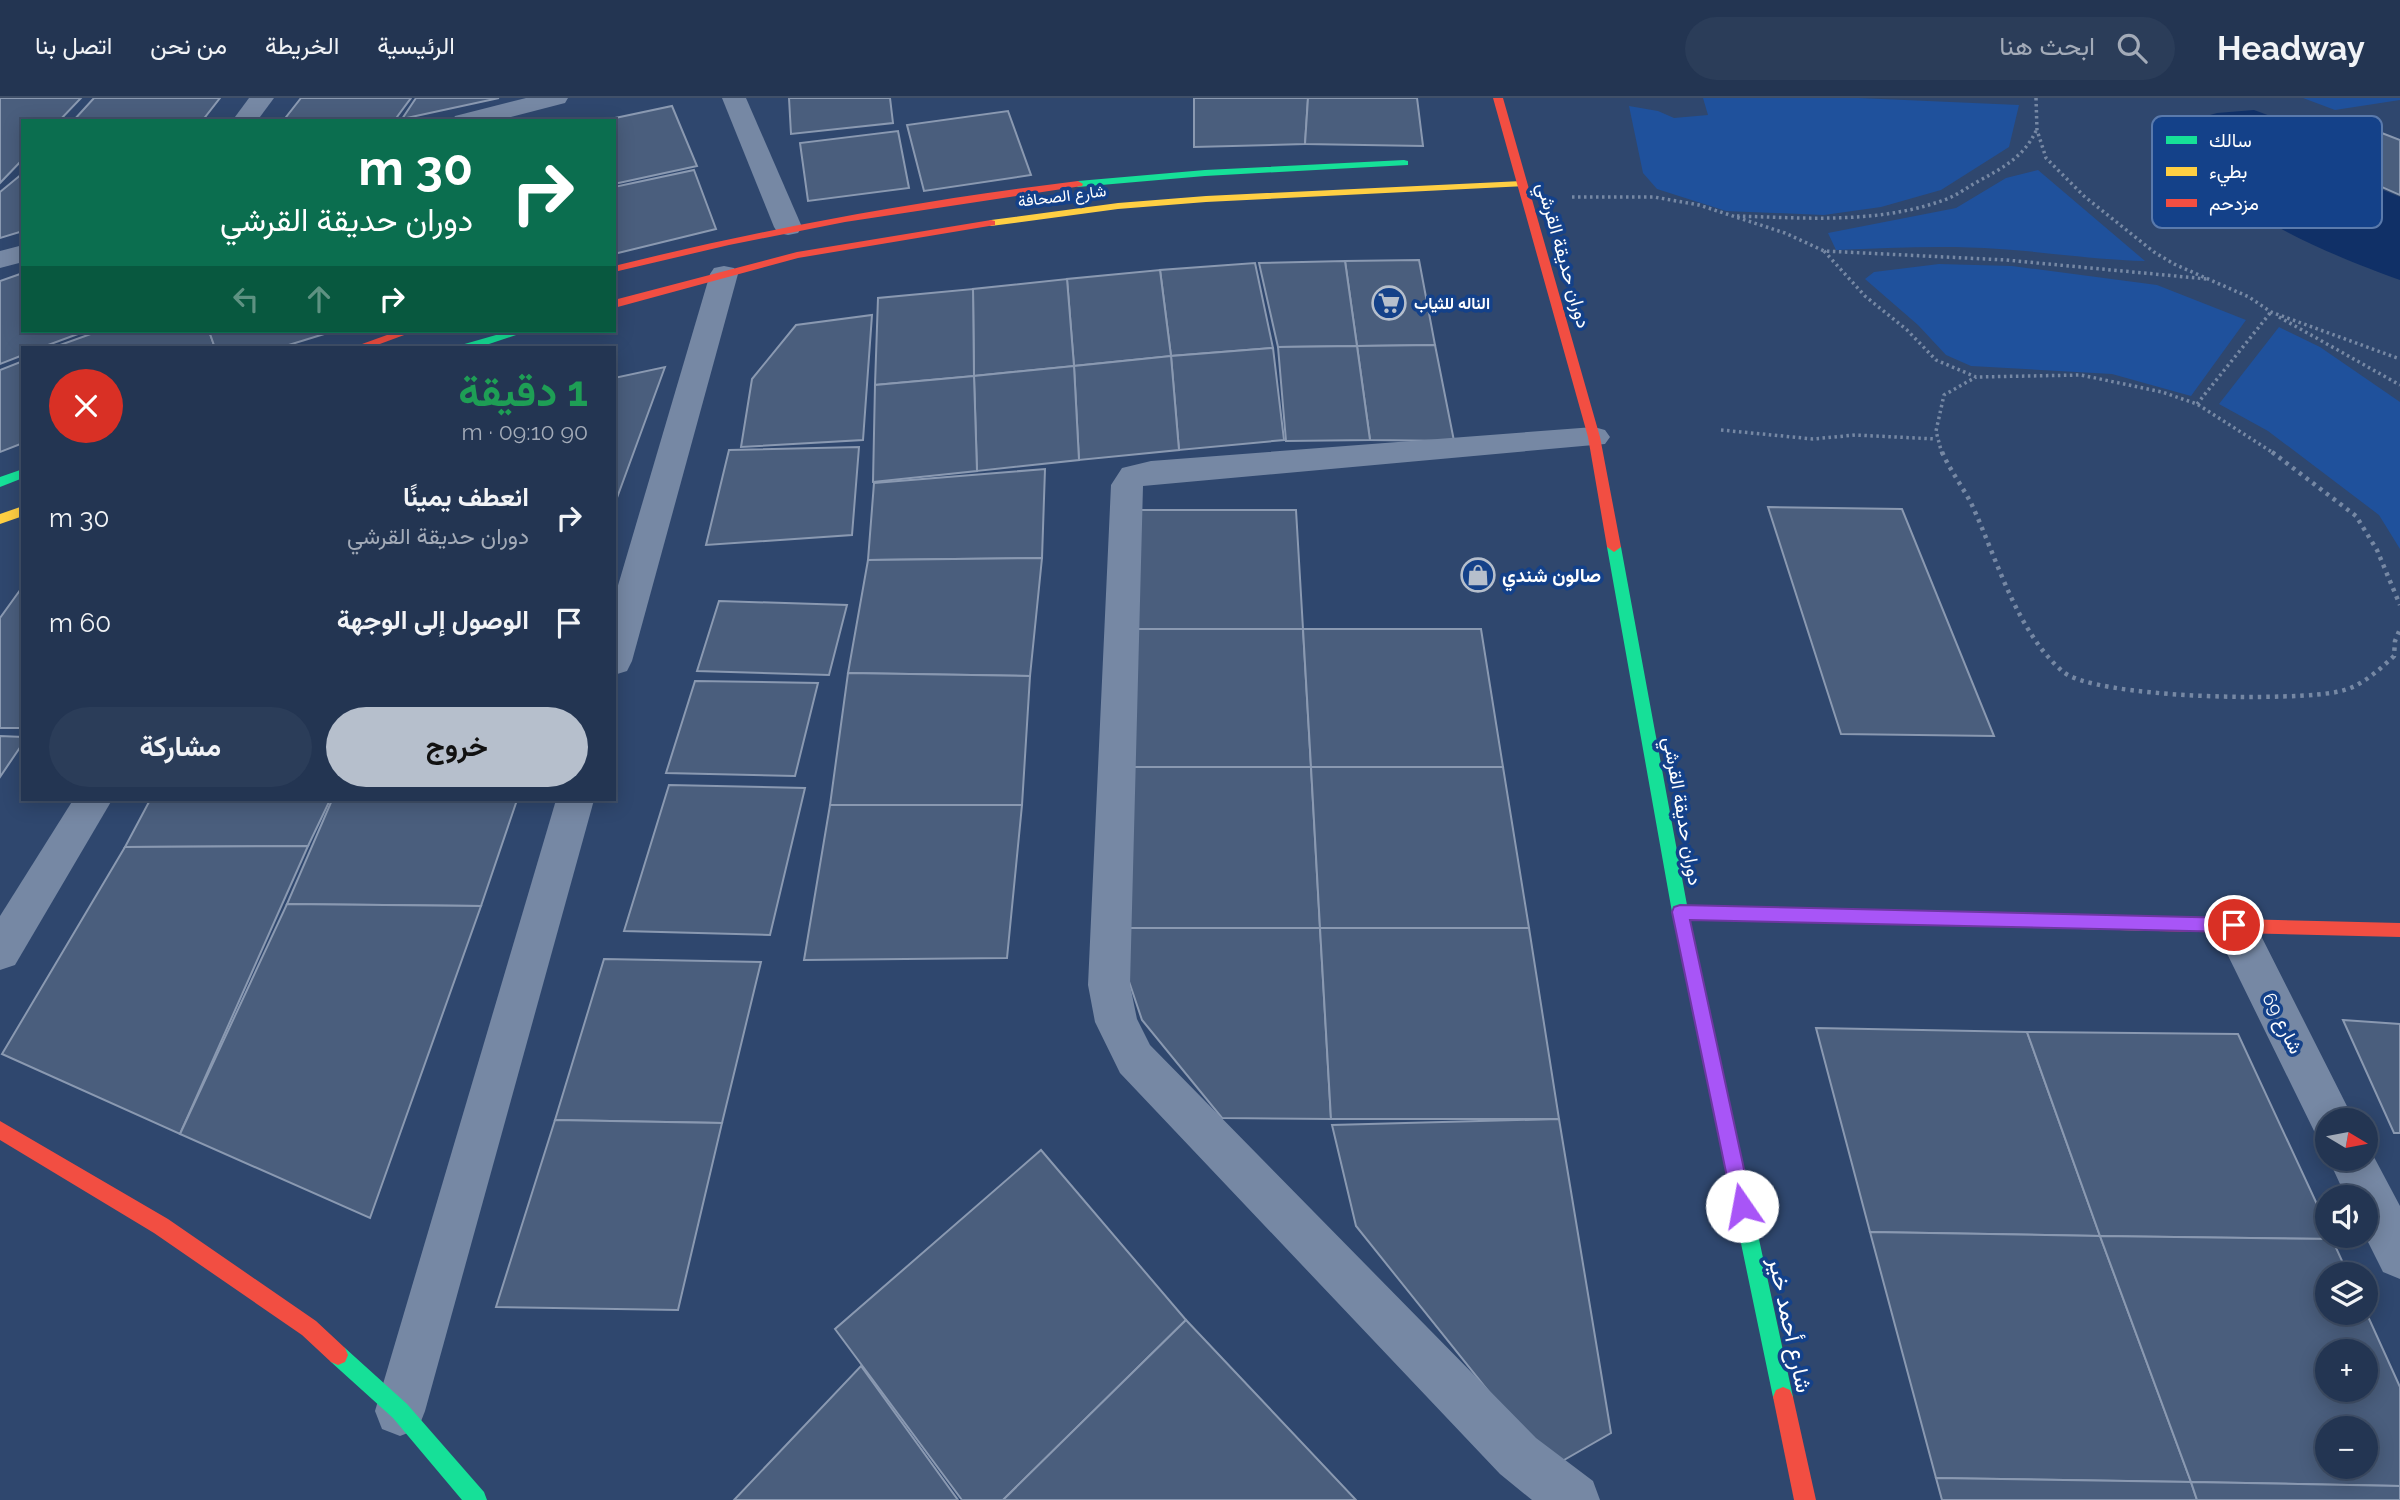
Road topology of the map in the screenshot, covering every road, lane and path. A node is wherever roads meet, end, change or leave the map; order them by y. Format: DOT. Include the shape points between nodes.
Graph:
graph roads {
  1 [pos="261,98"];
  2 [pos="556,98"];
  3 [pos="734,98"];
  4 [pos="1498,98"];
  5 [pos="2036,98"];
  6 [pos="245,119"];
  7 [pos="472,119"];
  8 [pos="2037,130"];
  9 [pos="1418,162"];
  10 [pos="1523,190"];
  11 [pos="1730,215"];
  12 [pos="788,228"];
  13 [pos="1824,251"];
  14 [pos="21,254"];
  15 [pos="0,260"];
  16 [pos="616,269"];
  17 [pos="724,274"];
  18 [pos="2207,279"];
  19 [pos="616,303"];
  20 [pos="2271,312"];
  21 [pos="403,333"];
  22 [pos="515,333"];
  23 [pos="363,346"];
  24 [pos="472,346"];
  25 [pos="2400,359"];
  26 [pos="1976,377"];
  27 [pos="2400,385"];
  28 [pos="2197,404"];
  29 [pos="1721,430"];
  30 [pos="1594,437"];
  31 [pos="1936,439"];
  32 [pos="21,474"];
  33 [pos="0,482"];
  34 [pos="21,512"];
  35 [pos="0,519"];
  36 [pos="2400,605"];
  37 [pos="2400,629"];
  38 [pos="616,654"];
  39 [pos="92,801"];
  40 [pos="575,801"];
  41 [pos="1680,912"];
  42 [pos="2234,925"];
  43 [pos="2400,930"];
  44 [pos="0,952"];
  45 [pos="2326,1108"];
  46 [pos="0,1130"];
  47 [pos="2358,1171"];
  48 [pos="2400,1255"];
  49 [pos="400,1411"];
  50 [pos="470,1497"];
  51 [pos="1574,1500"];
  52 [pos="1805,1500"];
  1 -- 6 [label="street"];
  2 -- 7 [label="street"];
  3 -- 12 [label="street"];
  4 -- 10 [label="main road, دوران حديقة القرشي" via="1508,159"];
  5 -- 8 [label="path"];
  8 -- 11 [label="path" via="2028,150 1946,199 1899,212 1826,218"];
  8 -- 18 [label="path" via="2046,158 2084,195 2154,252"];
  9 -- 12 [label="main road, شارع الصحافة" via="1112,180 949,200"];
  10 -- 11 [label="path" via="1654,197"];
  10 -- 17 [label="main road, شارع الصحافة" via="1206,199 1118,206 942,229 797,255"];
  10 -- 30 [label="main road, دوران حديقة القرشي"];
  11 -- 13 [label="path"];
  12 -- 16 [label="main road, شارع الصحافة"];
  13 -- 18 [label="path" via="2006,260"];
  13 -- 26 [label="path" via="1865,296 1936,360"];
  14 -- 15 [label="street"];
  17 -- 19 [label="main road, شارع الصحافة"];
  17 -- 38 [label="street"];
  18 -- 20 [label="path"];
  20 -- 25 [label="path"];
  20 -- 27 [label="path"];
  20 -- 28 [label="path"];
  21 -- 23 [label="main road"];
  22 -- 24 [label="main road"];
  26 -- 28 [label="path" via="2081,375 2162,391"];
  26 -- 31 [label="path" via="1944,394"];
  28 -- 36 [label="path" via="2277,455 2356,516 2377,550"];
  29 -- 31 [label="path" via="1813,439 1855,435"];
  30 -- 41 [label="main road, دوران حديقة القرشي"];
  30 -- 51 [label="street" via="1133,476 1127,485 1109,985 1116,1022 1135,1059 1518,1456"];
  31 -- 37 [label="path" via="2030,629 2065,675 2111,687 2203,696 2289,697 2341,691 2371,676 2394,656"];
  32 -- 33 [label="main road"];
  34 -- 35 [label="main road"];
  39 -- 44 [label="street"];
  40 -- 49 [label="street"];
  41 -- 42 [label="main road, دوران حديقة القرشي"];
  41 -- 52 [label="main road, شارع أحمد خير"];
  42 -- 43 [label="main road, دوران حديقة القرشي"];
  42 -- 45 [label="street, شارع 69"];
  46 -- 49 [label="main road" via="161,1226 309,1328"];
  47 -- 48 [label="street"];
  49 -- 50 [label="main road"];
}
